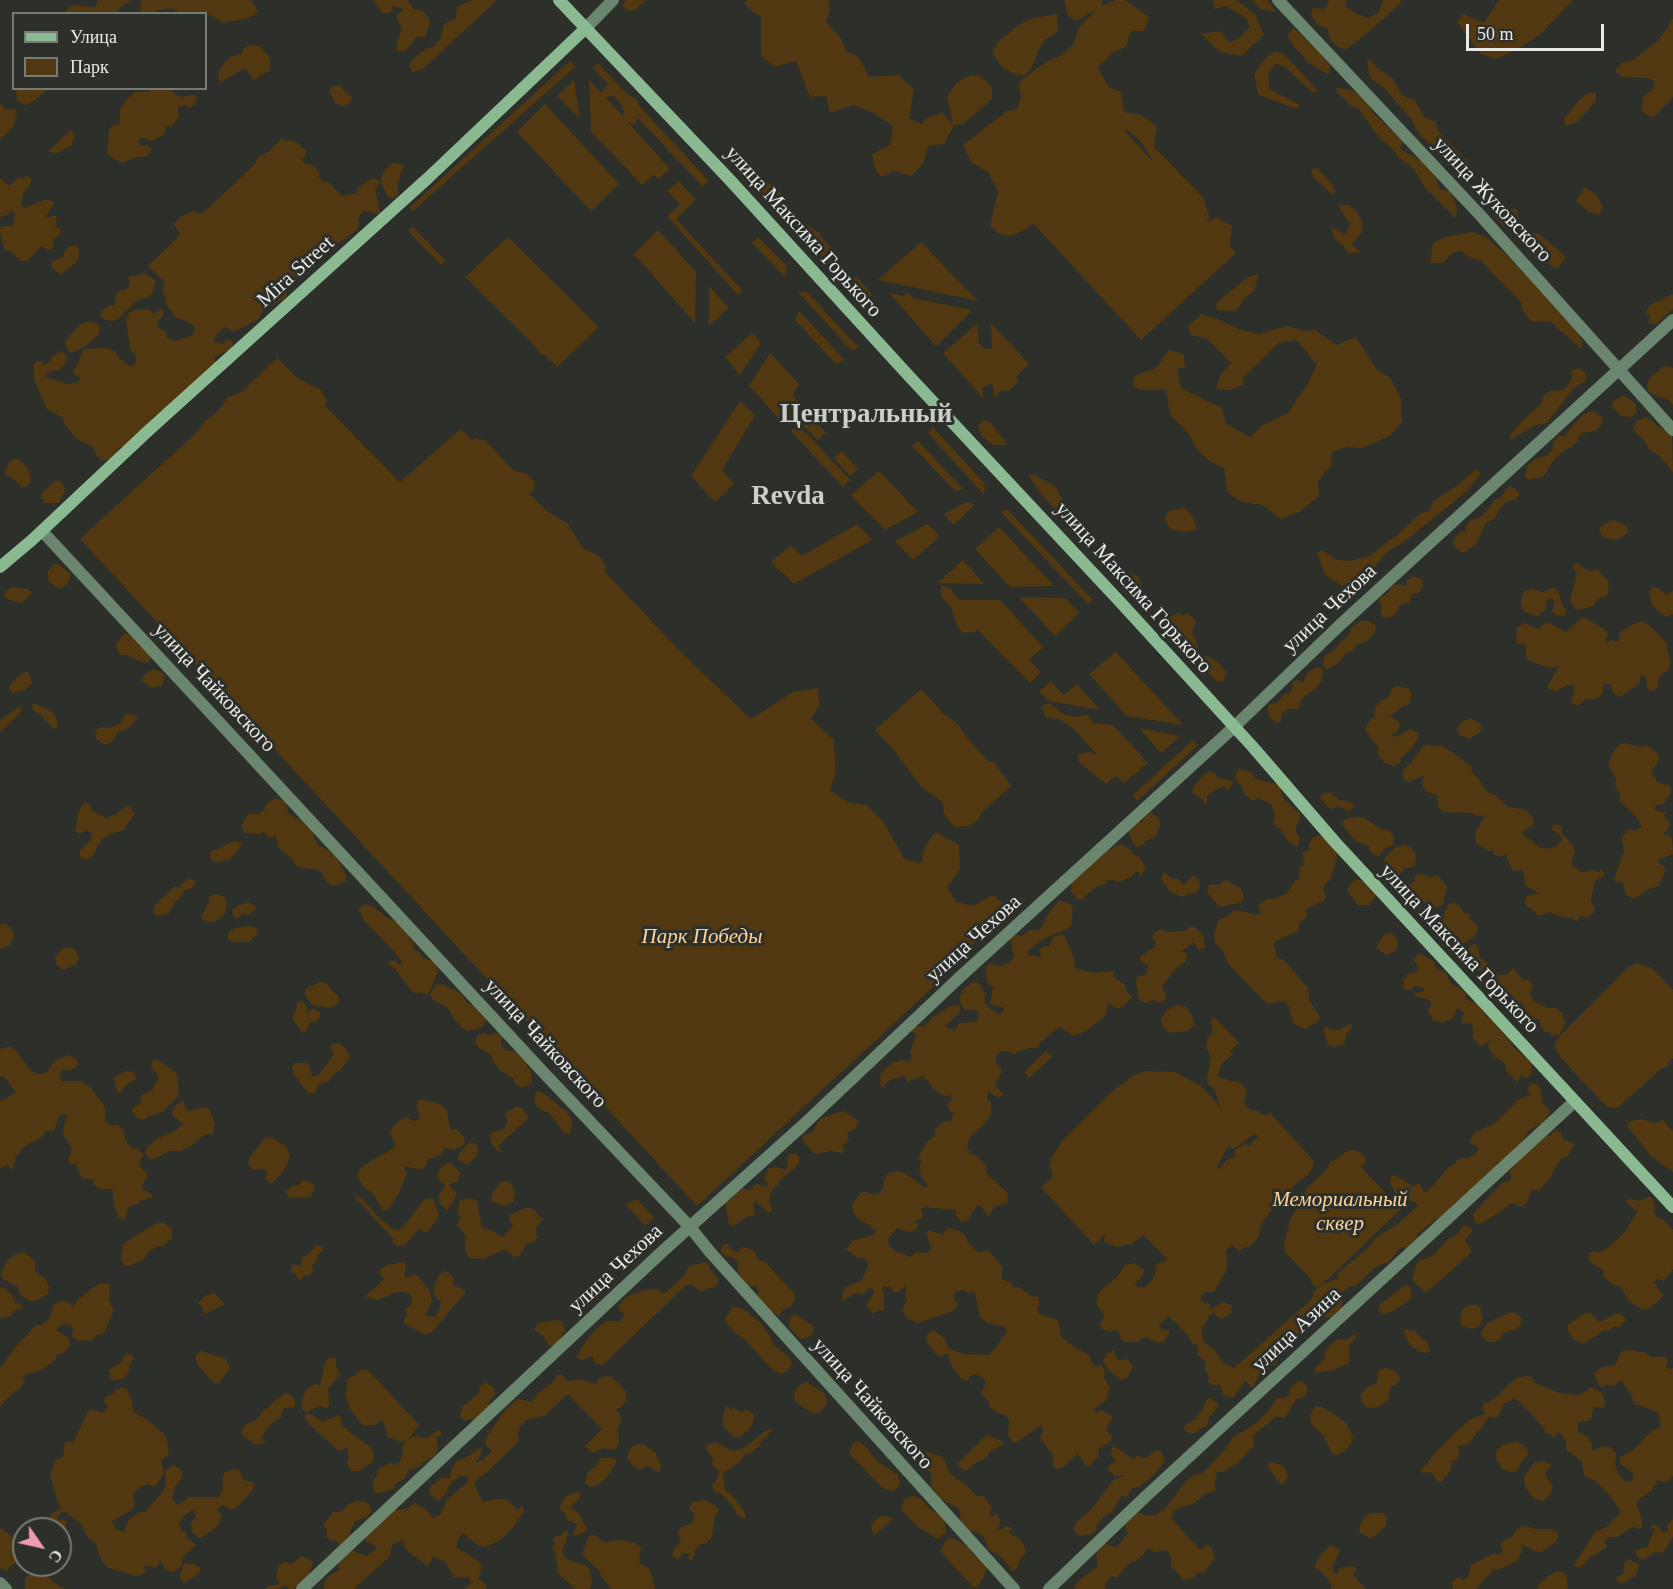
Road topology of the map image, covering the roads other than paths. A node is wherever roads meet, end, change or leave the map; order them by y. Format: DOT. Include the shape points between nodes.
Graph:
graph roads {
  1 [pos="560,0"];
  2 [pos="613,0"];
  3 [pos="1278,0"];
  4 [pos="586,28"];
  5 [pos="1673,320"];
  6 [pos="1618,370"];
  7 [pos="1673,430"];
  8 [pos="42,531"];
  9 [pos="0,567"];
  10 [pos="1234,727"];
  11 [pos="1574,1102"];
  12 [pos="1673,1208"];
  13 [pos="690,1227"];
  14 [pos="0,1583"];
  15 [pos="6,1589"];
  16 [pos="302,1589"];
  17 [pos="1014,1589"];
  18 [pos="1049,1589"];
  1 -- 4 [label="main road, улица Максима Горького"];
  2 -- 4 [label="street, Mira Street"];
  3 -- 6 [label="street, улица Жуковского" via="1480,215"];
  4 -- 8 [label="main road, Mira Street"];
  4 -- 10 [label="main road, улица Максима Горького"];
  5 -- 6 [label="street, улица Чехова"];
  6 -- 7 [label="street, улица Жуковского"];
  6 -- 10 [label="street, улица Чехова"];
  8 -- 9 [label="main road, Mira Street"];
  8 -- 13 [label="street, улица Чайковского"];
  10 -- 11 [label="main road, улица Максима Горького"];
  10 -- 13 [label="street, улица Чехова"];
  11 -- 12 [label="main road, улица Максима Горького"];
  11 -- 18 [label="street, улица Азина"];
  13 -- 16 [label="street, улица Чехова"];
  13 -- 17 [label="street, улица Чайковского"];
  14 -- 15 [label="street"];
}
